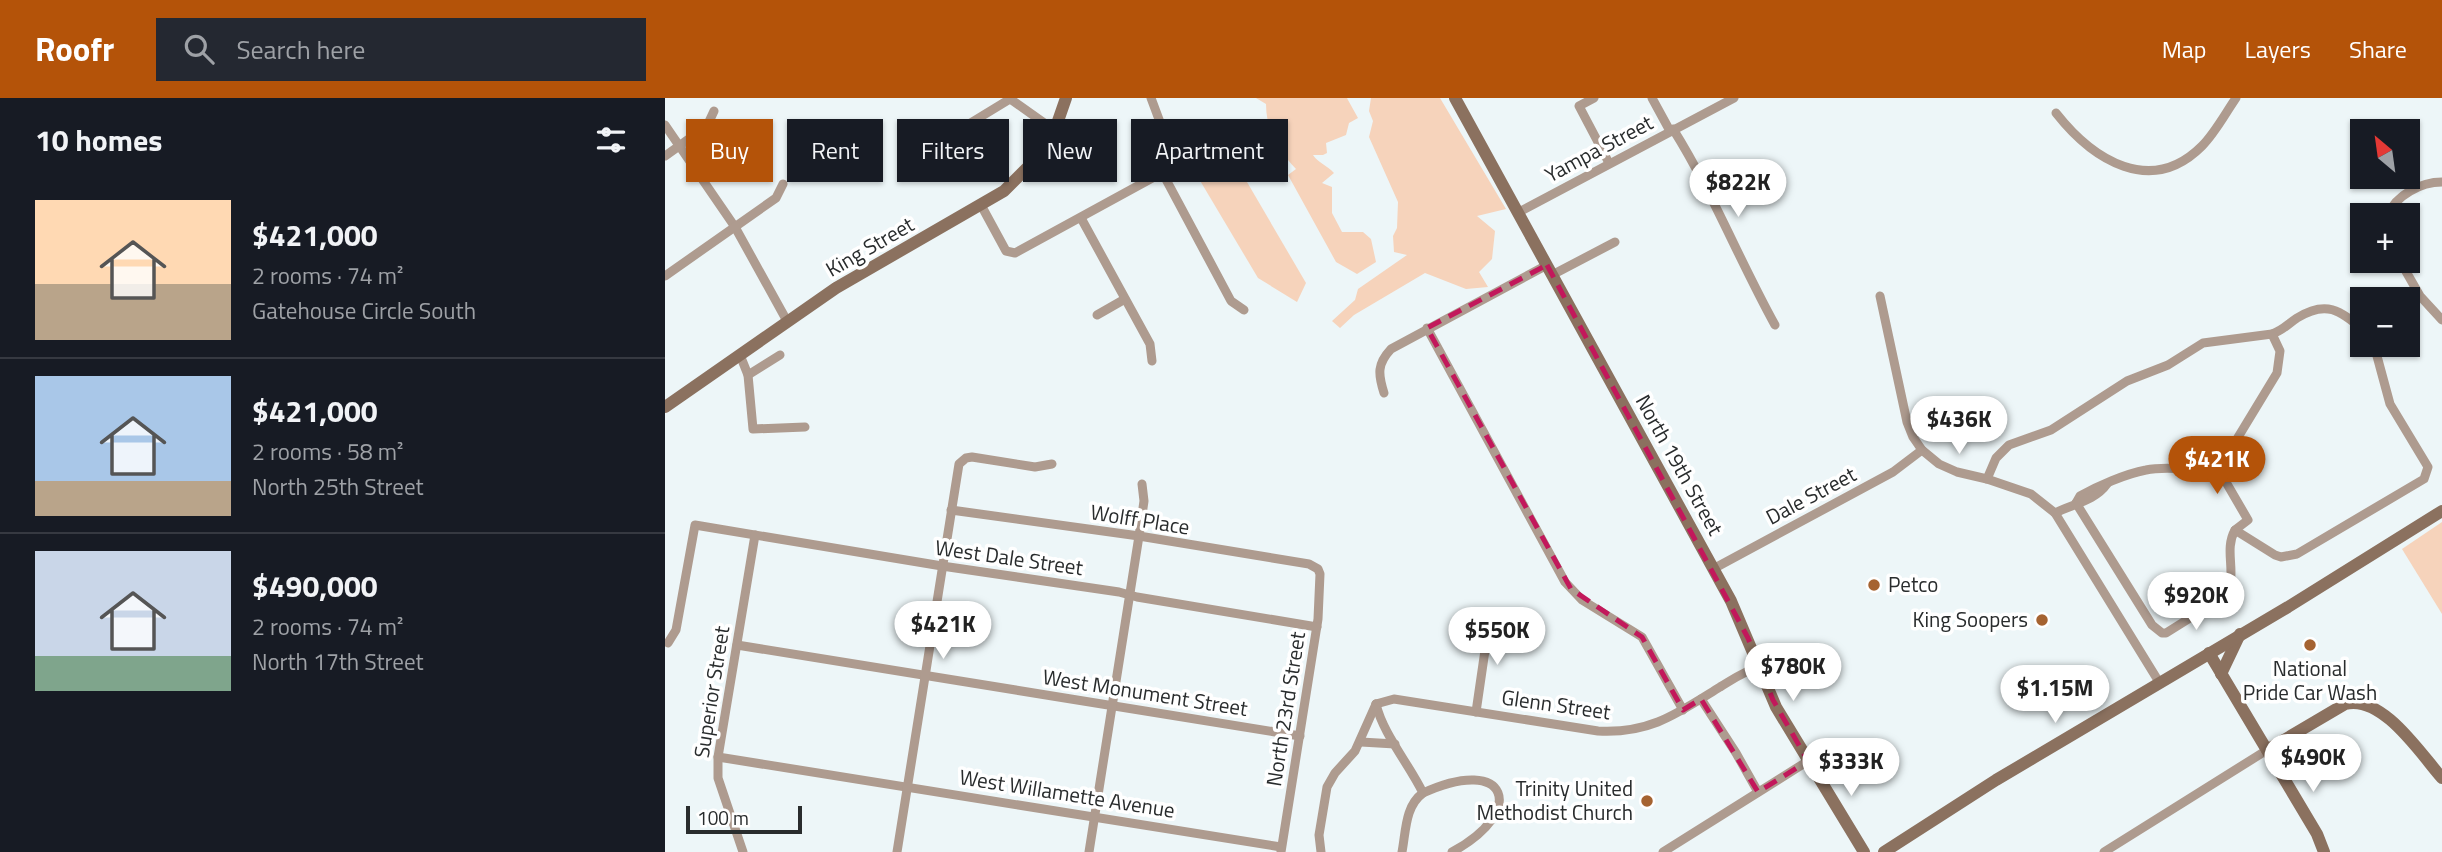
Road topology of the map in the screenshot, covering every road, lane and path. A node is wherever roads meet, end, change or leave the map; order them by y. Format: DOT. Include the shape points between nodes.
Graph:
graph roads {
  1 [pos="1066,98"];
  2 [pos="1151,98"];
  3 [pos="1455,98"];
  4 [pos="1594,98"];
  5 [pos="1652,98"];
  6 [pos="1734,98"];
  7 [pos="2236,98"];
  8 [pos="1010,99"];
  9 [pos="714,111"];
  10 [pos="2056,113"];
  11 [pos="977,119"];
  12 [pos="1038,119"];
  13 [pos="1058,119"];
  14 [pos="1159,119"];
  15 [pos="665,125"];
  16 [pos="1671,130"];
  17 [pos="680,146"];
  18 [pos="665,156"];
  19 [pos="1609,163"];
  20 [pos="1023,172"];
  21 [pos="2442,181"];
  22 [pos="1146,182"];
  23 [pos="1167,182"];
  24 [pos="783,184"];
  25 [pos="2395,203"];
  26 [pos="981,205"];
  27 [pos="1519,212"];
  28 [pos="1081,218"];
  29 [pos="735,227"];
  30 [pos="1615,242"];
  31 [pos="1550,270"];
  32 [pos="2407,273"];
  33 [pos="665,276"];
  34 [pos="1879,296"];
  35 [pos="1125,299"];
  36 [pos="1244,310"];
  37 [pos="1097,315"];
  38 [pos="2350,319"];
  39 [pos="2442,320"];
  40 [pos="787,321"];
  41 [pos="1775,325"];
  42 [pos="1427,328"];
  43 [pos="2272,334"];
  44 [pos="740,355"];
  45 [pos="779,355"];
  46 [pos="2377,357"];
  47 [pos="1152,361"];
  48 [pos="748,375"];
  49 [pos="1384,393"];
  50 [pos="665,407"];
  51 [pos="805,427"];
  52 [pos="1922,450"];
  53 [pos="1052,464"];
  54 [pos="2216,465"];
  55 [pos="1987,479"];
  56 [pos="1142,484"];
  57 [pos="2075,503"];
  58 [pos="951,510"];
  59 [pos="2442,511"];
  60 [pos="2055,513"];
  61 [pos="2235,530"];
  62 [pos="755,535"];
  63 [pos="1139,536"];
  64 [pos="942,566"];
  65 [pos="1713,569"];
  66 [pos="1320,571"];
  67 [pos="1129,594"];
  68 [pos="1490,616"];
  69 [pos="1317,627"];
  70 [pos="2240,634"];
  71 [pos="667,643"];
  72 [pos="737,645"];
  73 [pos="2209,653"];
  74 [pos="1759,667"];
  75 [pos="2221,674"];
  76 [pos="925,677"];
  77 [pos="2159,682"];
  78 [pos="1701,699"];
  79 [pos="1376,704"];
  80 [pos="1112,705"];
  81 [pos="1683,710"];
  82 [pos="1476,712"];
  83 [pos="1300,736"];
  84 [pos="1361,742"];
  85 [pos="1395,744"];
  86 [pos="2267,750"];
  87 [pos="718,757"];
  88 [pos="1808,761"];
  89 [pos="2442,778"];
  90 [pos="908,787"];
  91 [pos="1758,792"];
  92 [pos="1423,793"];
  93 [pos="1094,816"];
  94 [pos="1281,849"];
  95 [pos="743,852"];
  96 [pos="897,852"];
  97 [pos="1089,852"];
  98 [pos="1321,852"];
  99 [pos="1402,852"];
  100 [pos="1452,852"];
  101 [pos="1663,852"];
  102 [pos="1864,852"];
  103 [pos="1884,852"];
  104 [pos="2104,852"];
  105 [pos="2324,852"];
  1 -- 13 [label="street, King Street"];
  2 -- 14 [label="street"];
  3 -- 27 [label="street, North 19th Street"];
  4 -- 19 [label="street" via="1579,106"];
  5 -- 16 [label="street"];
  6 -- 16 [label="street, Yampa Street"];
  7 -- 10 [label="street" via="2193,154 2172,167 2146,171 2105,158"];
  8 -- 11 [label="street"];
  8 -- 12 [label="street"];
  9 -- 17 [label="street" via="707,126"];
  15 -- 17 [label="street"];
  16 -- 19 [label="street, Yampa Street"];
  16 -- 41 [label="street" via="1696,167"];
  17 -- 18 [label="street"];
  17 -- 29 [label="street"];
  19 -- 27 [label="street, Yampa Street"];
  20 -- 26 [label="street, King Street"];
  21 -- 25 [label="street" via="2431,182"];
  22 -- 28 [label="street"];
  23 -- 36 [label="street" via="1231,301"];
  24 -- 29 [label="street" via="776,198"];
  26 -- 28 [label="street" via="1010,253"];
  26 -- 40 [label="street, King Street"];
  27 -- 31 [label="street, North 19th Street"];
  28 -- 35 [label="street"];
  29 -- 33 [label="street"];
  29 -- 40 [label="street"];
  30 -- 31 [label="street"];
  31 -- 42 [label="street"];
  31 -- 65 [label="street, North 19th Street"];
  32 -- 39 [label="street"];
  34 -- 52 [label="street" via="1903,409"];
  35 -- 37 [label="street"];
  35 -- 47 [label="street" via="1150,344"];
  38 -- 43 [label="street" via="2328,308 2301,316"];
  40 -- 44 [label="street, King Street"];
  42 -- 49 [label="street" via="1386,355 1378,376"];
  42 -- 81 [label="street" via="1570,589 1642,637"];
  43 -- 54 [label="street" via="2280,351 2277,373 2226,457"];
  43 -- 55 [label="street" via="2203,343 2168,365 2127,381 2051,430 2006,447"];
  44 -- 48 [label="street"];
  44 -- 50 [label="street, King Street"];
  45 -- 48 [label="street"];
  46 -- 61 [label="street" via="2390,404 2428,467 2424,479 2288,556 2268,551"];
  48 -- 51 [label="street" via="753,429"];
  52 -- 55 [label="street" via="1939,464"];
  52 -- 65 [label="street, Dale Street" via="1887,475"];
  53 -- 58 [label="street" via="1035,467 966,458 959,464"];
  54 -- 57 [label="street" via="2148,469"];
  54 -- 61 [label="street" via="2248,520"];
  55 -- 60 [label="street" via="2031,494"];
  56 -- 63 [label="street"];
  57 -- 60 [label="street"];
  57 -- 61 [label="street" via="2152,625 2162,633 2221,598 2231,586 2229,543"];
  58 -- 63 [label="street, Wolff Place"];
  58 -- 64 [label="street"];
  59 -- 70 [label="street"];
  60 -- 77 [label="street"];
  62 -- 64 [label="street, West Dale Street"];
  62 -- 71 [label="street, West Dale Street" via="695,525 676,630"];
  62 -- 72 [label="street, Superior Street"];
  63 -- 66 [label="street, Wolff Place" via="1309,564"];
  63 -- 67 [label="street"];
  64 -- 67 [label="street, West Dale Street"];
  64 -- 76 [label="street"];
  65 -- 74 [label="street, North 19th Street"];
  66 -- 69 [label="street, North 23rd Street"];
  67 -- 69 [label="street, West Dale Street"];
  67 -- 80 [label="street"];
  68 -- 82 [label="street"];
  69 -- 83 [label="street, North 23rd Street"];
  70 -- 73 [label="street"];
  70 -- 75 [label="street"];
  72 -- 76 [label="street, West Monument Street"];
  72 -- 87 [label="street, Superior Street"];
  73 -- 75 [label="street"];
  73 -- 77 [label="street"];
  74 -- 78 [label="street, Glenn Street"];
  74 -- 88 [label="street, North 19th Street"];
  75 -- 86 [label="street"];
  76 -- 80 [label="street, West Monument Street"];
  76 -- 90 [label="street"];
  77 -- 103 [label="street"];
  78 -- 81 [label="street, Glenn Street"];
  78 -- 91 [label="street"];
  79 -- 82 [label="street, Glenn Street" via="1394,699"];
  79 -- 84 [label="street"];
  79 -- 85 [label="street"];
  80 -- 83 [label="street, West Monument Street"];
  80 -- 93 [label="street"];
  81 -- 82 [label="street, Glenn Street" via="1651,726 1620,732"];
  83 -- 94 [label="street, North 23rd Street"];
  84 -- 85 [label="street"];
  84 -- 98 [label="street" via="1327,787 1319,835"];
  85 -- 92 [label="street"];
  86 -- 89 [label="street" via="2345,704 2360,702 2386,715"];
  86 -- 104 [label="street"];
  86 -- 105 [label="street"];
  87 -- 90 [label="street, West Willamette Avenue"];
  87 -- 95 [label="street, Superior Street" via="717,778"];
  88 -- 91 [label="street"];
  88 -- 102 [label="street, North 19th Street"];
  90 -- 93 [label="street, West Willamette Avenue"];
  90 -- 96 [label="street"];
  91 -- 101 [label="street"];
  92 -- 99 [label="street" via="1408,813"];
  92 -- 100 [label="street" via="1478,779 1497,790 1499,802 1489,824"];
  93 -- 94 [label="street, West Willamette Avenue"];
  93 -- 97 [label="street"];
}
